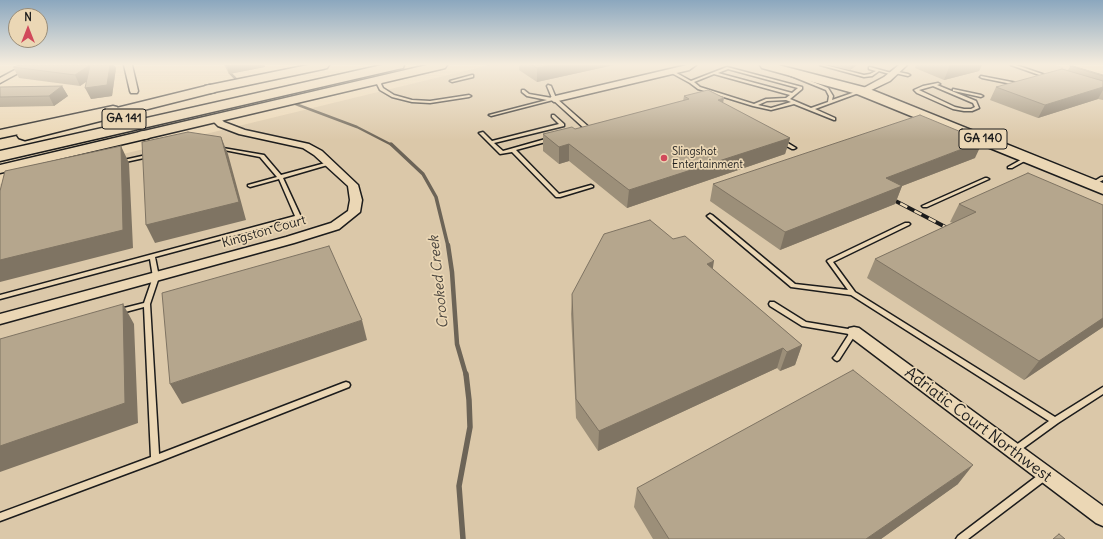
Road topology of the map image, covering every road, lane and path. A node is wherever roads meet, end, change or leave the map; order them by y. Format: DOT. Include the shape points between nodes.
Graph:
graph roads {
  1 [pos="205,90"];
  2 [pos="205,90"];
  3 [pos="252,90"];
  4 [pos="288,90"];
  5 [pos="331,90"];
  6 [pos="383,90"];
  7 [pos="551,90"];
  8 [pos="591,90"];
  9 [pos="706,90"];
  10 [pos="780,90"];
  11 [pos="798,90"];
  12 [pos="827,90"];
  13 [pos="859,90"];
  14 [pos="916,90"];
  15 [pos="949,90"];
  16 [pos="956,90"];
  17 [pos="523,91"];
  18 [pos="862,91"];
  19 [pos="792,94"];
  20 [pos="469,96"];
  21 [pos="982,96"];
  22 [pos="554,99"];
  23 [pos="787,99"];
  24 [pos="795,102"];
  25 [pos="830,102"];
  26 [pos="754,105"];
  27 [pos="812,109"];
  28 [pos="491,115"];
  29 [pos="553,116"];
  30 [pos="215,118"];
  31 [pos="834,119"];
  32 [pos="595,127"];
  33 [pos="549,128"];
  34 [pos="588,129"];
  35 [pos="581,131"];
  36 [pos="555,132"];
  37 [pos="481,133"];
  38 [pos="0,134"];
  39 [pos="144,135"];
  40 [pos="774,137"];
  41 [pos="554,139"];
  42 [pos="0,141"];
  43 [pos="492,142"];
  44 [pos="0,146"];
  45 [pos="212,147"];
  46 [pos="794,148"];
  47 [pos="512,150"];
  48 [pos="157,154"];
  49 [pos="0,156"];
  50 [pos="1029,158"];
  51 [pos="0,162"];
  52 [pos="116,163"];
  53 [pos="330,163"];
  54 [pos="1010,167"];
  55 [pos="0,169"];
  56 [pos="280,178"];
  57 [pos="987,179"];
  58 [pos="1099,184"];
  59 [pos="250,186"];
  60 [pos="591,186"];
  61 [pos="925,206"];
  62 [pos="710,216"];
  63 [pos="907,224"];
  64 [pos="152,256"];
  65 [pos="156,277"];
  66 [pos="853,294"];
  67 [pos="0,297"];
  68 [pos="147,304"];
  69 [pos="772,304"];
  70 [pos="110,315"];
  71 [pos="0,319"];
  72 [pos="854,332"];
  73 [pos="837,358"];
  74 [pos="346,385"];
  75 [pos="1103,390"];
  76 [pos="1054,421"];
  77 [pos="1014,451"];
  78 [pos="155,460"];
  79 [pos="1046,475"];
  80 [pos="0,517"];
  81 [pos="1103,518"];
  82 [pos="961,539"];
  1 -- 38 [label="main road"];
  2 -- 42 [label="highway"];
  3 -- 44 [label="highway, GA 141"];
  4 -- 49 [label="highway, GA 141"];
  5 -- 30 [label="main road"];
  6 -- 20 [label="lane" via="412,101 430,102"];
  7 -- 22 [label="lane"];
  8 -- 22 [label="street"];
  9 -- 26 [label="lane"];
  10 -- 19 [label="lane"];
  11 -- 19 [label="lane"];
  12 -- 25 [label="lane" via="831,96"];
  13 -- 18 [label="main road, GA 140"];
  14 -- 15 [label="lane" via="954,108 977,108 975,102"];
  16 -- 21 [label="lane"];
  17 -- 22 [label="lane" via="528,95"];
  18 -- 25 [label="lane"];
  18 -- 50 [label="main road, GA 140"];
  19 -- 23 [label="lane"];
  22 -- 28 [label="lane"];
  22 -- 34 [label="lane"];
  23 -- 24 [label="lane"];
  23 -- 26 [label="lane" via="766,100"];
  24 -- 26 [label="lane" via="771,109"];
  24 -- 27 [label="lane"];
  25 -- 27 [label="lane"];
  27 -- 31 [label="lane"];
  29 -- 33 [label="lane" via="562,125"];
  30 -- 39 [label="main road"];
  30 -- 53 [label="street, Kingston Court" via="221,124 242,132 306,146"];
  32 -- 34 [label="lane"];
  33 -- 36 [label="lane"];
  33 -- 43 [label="lane"];
  34 -- 35 [label="lane"];
  37 -- 43 [label="lane"];
  39 -- 51 [label="highway"];
  39 -- 55 [label="main road"];
  40 -- 46 [label="lane"];
  41 -- 47 [label="lane"];
  43 -- 47 [label="lane" via="502,153"];
  45 -- 56 [label="lane" via="262,156"];
  47 -- 60 [label="lane" via="558,196"];
  48 -- 52 [label="lane"];
  50 -- 54 [label="lane"];
  50 -- 58 [label="main road, GA 140"];
  53 -- 56 [label="lane"];
  53 -- 65 [label="street, Kingston Court" via="353,185 356,200 354,212 335,226"];
  56 -- 59 [label="lane"];
  56 -- 64 [label="lane" via="298,217"];
  57 -- 61 [label="lane"];
  62 -- 66 [label="lane" via="793,286"];
  63 -- 66 [label="lane" via="830,260"];
  64 -- 65 [label="lane"];
  64 -- 67 [label="lane"];
  65 -- 68 [label="lane"];
  65 -- 71 [label="street, Kingston Court"];
  66 -- 76 [label="lane"];
  68 -- 70 [label="lane"];
  68 -- 78 [label="lane"];
  69 -- 72 [label="lane" via="804,324"];
  72 -- 73 [label="lane"];
  72 -- 77 [label="street, Adriatic Court Northwest"];
  74 -- 78 [label="lane"];
  75 -- 76 [label="lane"];
  76 -- 77 [label="lane"];
  77 -- 79 [label="street, Adriatic Court Northwest"];
  78 -- 80 [label="lane"];
  79 -- 81 [label="street, Adriatic Court Northwest"];
  79 -- 82 [label="lane"];
}
